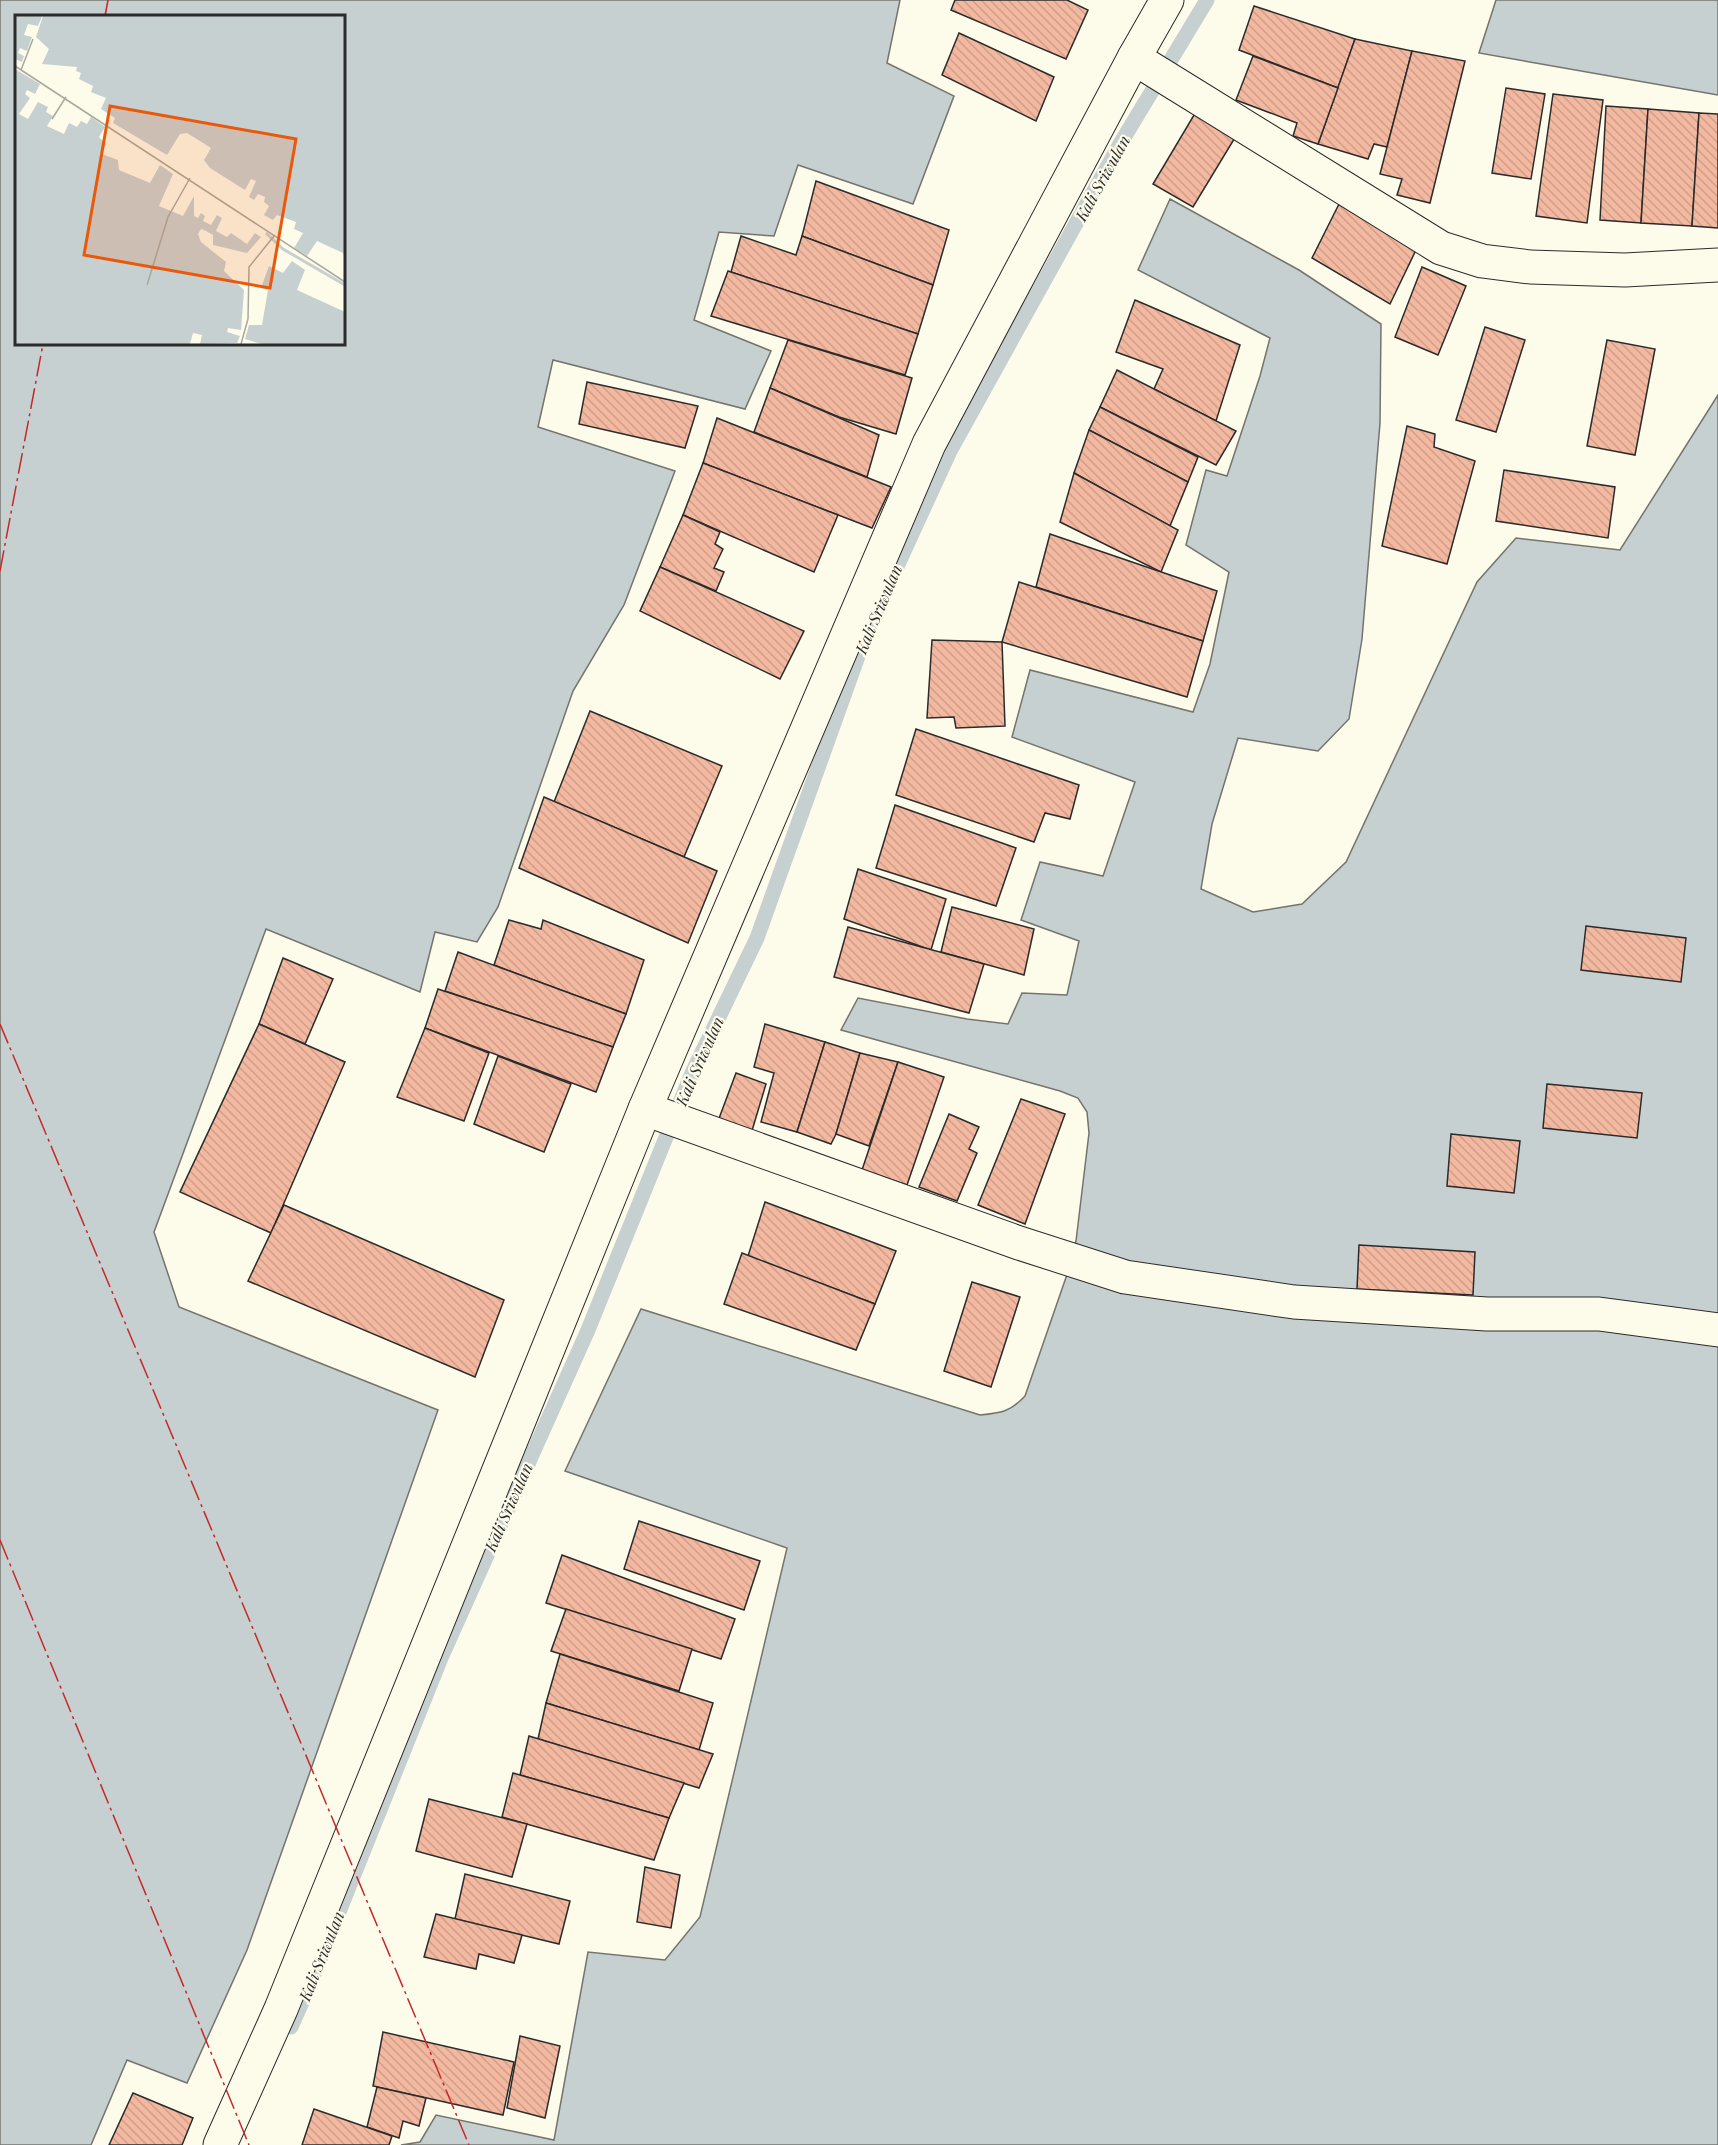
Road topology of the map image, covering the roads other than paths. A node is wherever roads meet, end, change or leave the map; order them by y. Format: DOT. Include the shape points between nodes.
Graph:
graph roads {
  1 [pos="1167,0"];
  2 [pos="1134,58"];
  3 [pos="1718,265"];
  4 [pos="645,1109"];
  5 [pos="1718,1330"];
  6 [pos="220,2145"];
  1 -- 2 [label="street"];
  2 -- 3 [label="street" via="1441,248 1482,261 1530,267 1624,270"];
  2 -- 4 [label="street" via="929,444"];
  4 -- 5 [label="street" via="1125,1277 1294,1302 1487,1314 1599,1314"];
  4 -- 6 [label="street" via="281,2010"];
}
